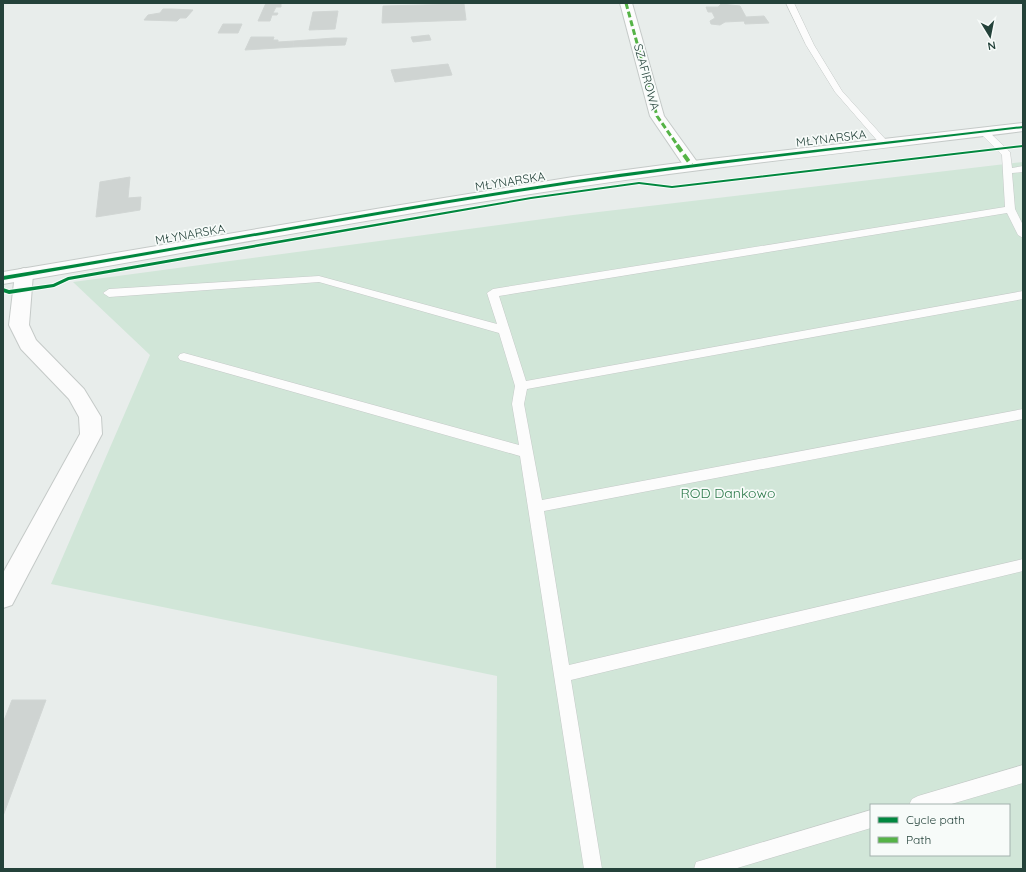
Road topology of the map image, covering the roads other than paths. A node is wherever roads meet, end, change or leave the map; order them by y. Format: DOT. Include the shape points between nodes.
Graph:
graph roads {
  1 [pos="626,3"];
  2 [pos="790,3"];
  3 [pos="1023,127"];
  4 [pos="984,132"];
  5 [pos="884,143"];
  6 [pos="692,166"];
  7 [pos="1023,168"];
  8 [pos="1007,171"];
  9 [pos="1010,209"];
  10 [pos="1023,236"];
  11 [pos="13,276"];
  12 [pos="109,293"];
  13 [pos="1023,295"];
  14 [pos="504,330"];
  15 [pos="184,356"];
  16 [pos="521,386"];
  17 [pos="1023,414"];
  18 [pos="526,452"];
  19 [pos="536,507"];
  20 [pos="1023,565"];
  21 [pos="3,597"];
  22 [pos="562,674"];
  23 [pos="1023,774"];
  24 [pos="921,804"];
  25 [pos="870,819"];
  26 [pos="593,869"];
  27 [pos="703,869"];
  1 -- 6 [label="street, SZAFIROWA" via="657,116"];
  2 -- 5 [label="lane" via="810,45 839,92"];
  3 -- 4 [label="street, MŁYNARSKA"];
  4 -- 5 [label="street, MŁYNARSKA"];
  4 -- 8 [label="lane" via="1007,154"];
  5 -- 6 [label="street, MŁYNARSKA"];
  6 -- 11 [label="street, MŁYNARSKA" via="501,193"];
  7 -- 8 [label="lane"];
  8 -- 9 [label="lane"];
  9 -- 10 [label="lane"];
  9 -- 14 [label="lane" via="493,293"];
  11 -- 21 [label="street" via="19,325 28,344 77,394 90,416 91,434"];
  12 -- 14 [label="lane" via="319,279"];
  13 -- 16 [label="lane"];
  14 -- 16 [label="lane"];
  15 -- 18 [label="lane"];
  16 -- 18 [label="lane" via="518,404"];
  17 -- 19 [label="lane"];
  18 -- 19 [label="lane"];
  19 -- 22 [label="lane"];
  20 -- 22 [label="lane"];
  22 -- 26 [label="lane"];
  23 -- 24 [label="lane"];
  25 -- 27 [label="lane"];
}
